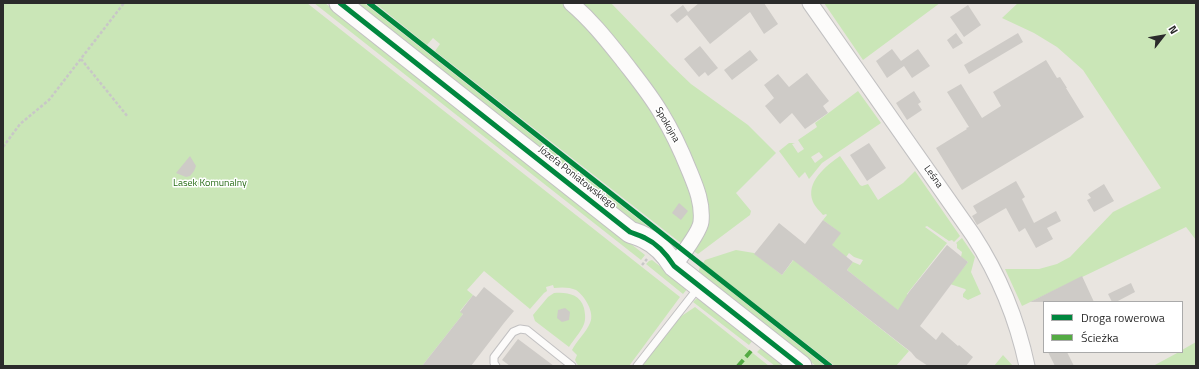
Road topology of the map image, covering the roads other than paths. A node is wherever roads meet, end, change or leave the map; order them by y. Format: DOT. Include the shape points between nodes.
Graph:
graph roads {
  1 [pos="340,3"];
  2 [pos="571,3"];
  3 [pos="810,3"];
  4 [pos="674,266"];
  5 [pos="700,286"];
  6 [pos="496,366"];
  7 [pos="572,366"];
  8 [pos="637,366"];
  9 [pos="801,366"];
  10 [pos="1027,366"];
  1 -- 4 [label="street, Józefa Poniatowskiego" via="630,232 650,255"];
  2 -- 4 [label="street, Spokojna" via="604,36 661,112 692,176 700,198 701,224"];
  3 -- 10 [label="street, Leśna" via="984,253 1007,300"];
  4 -- 5 [label="street, Józefa Poniatowskiego"];
  5 -- 8 [label="lane"];
  5 -- 9 [label="street, Józefa Poniatowskiego"];
  6 -- 7 [label="lane" via="494,357 513,332 520,329 527,330"];
}
